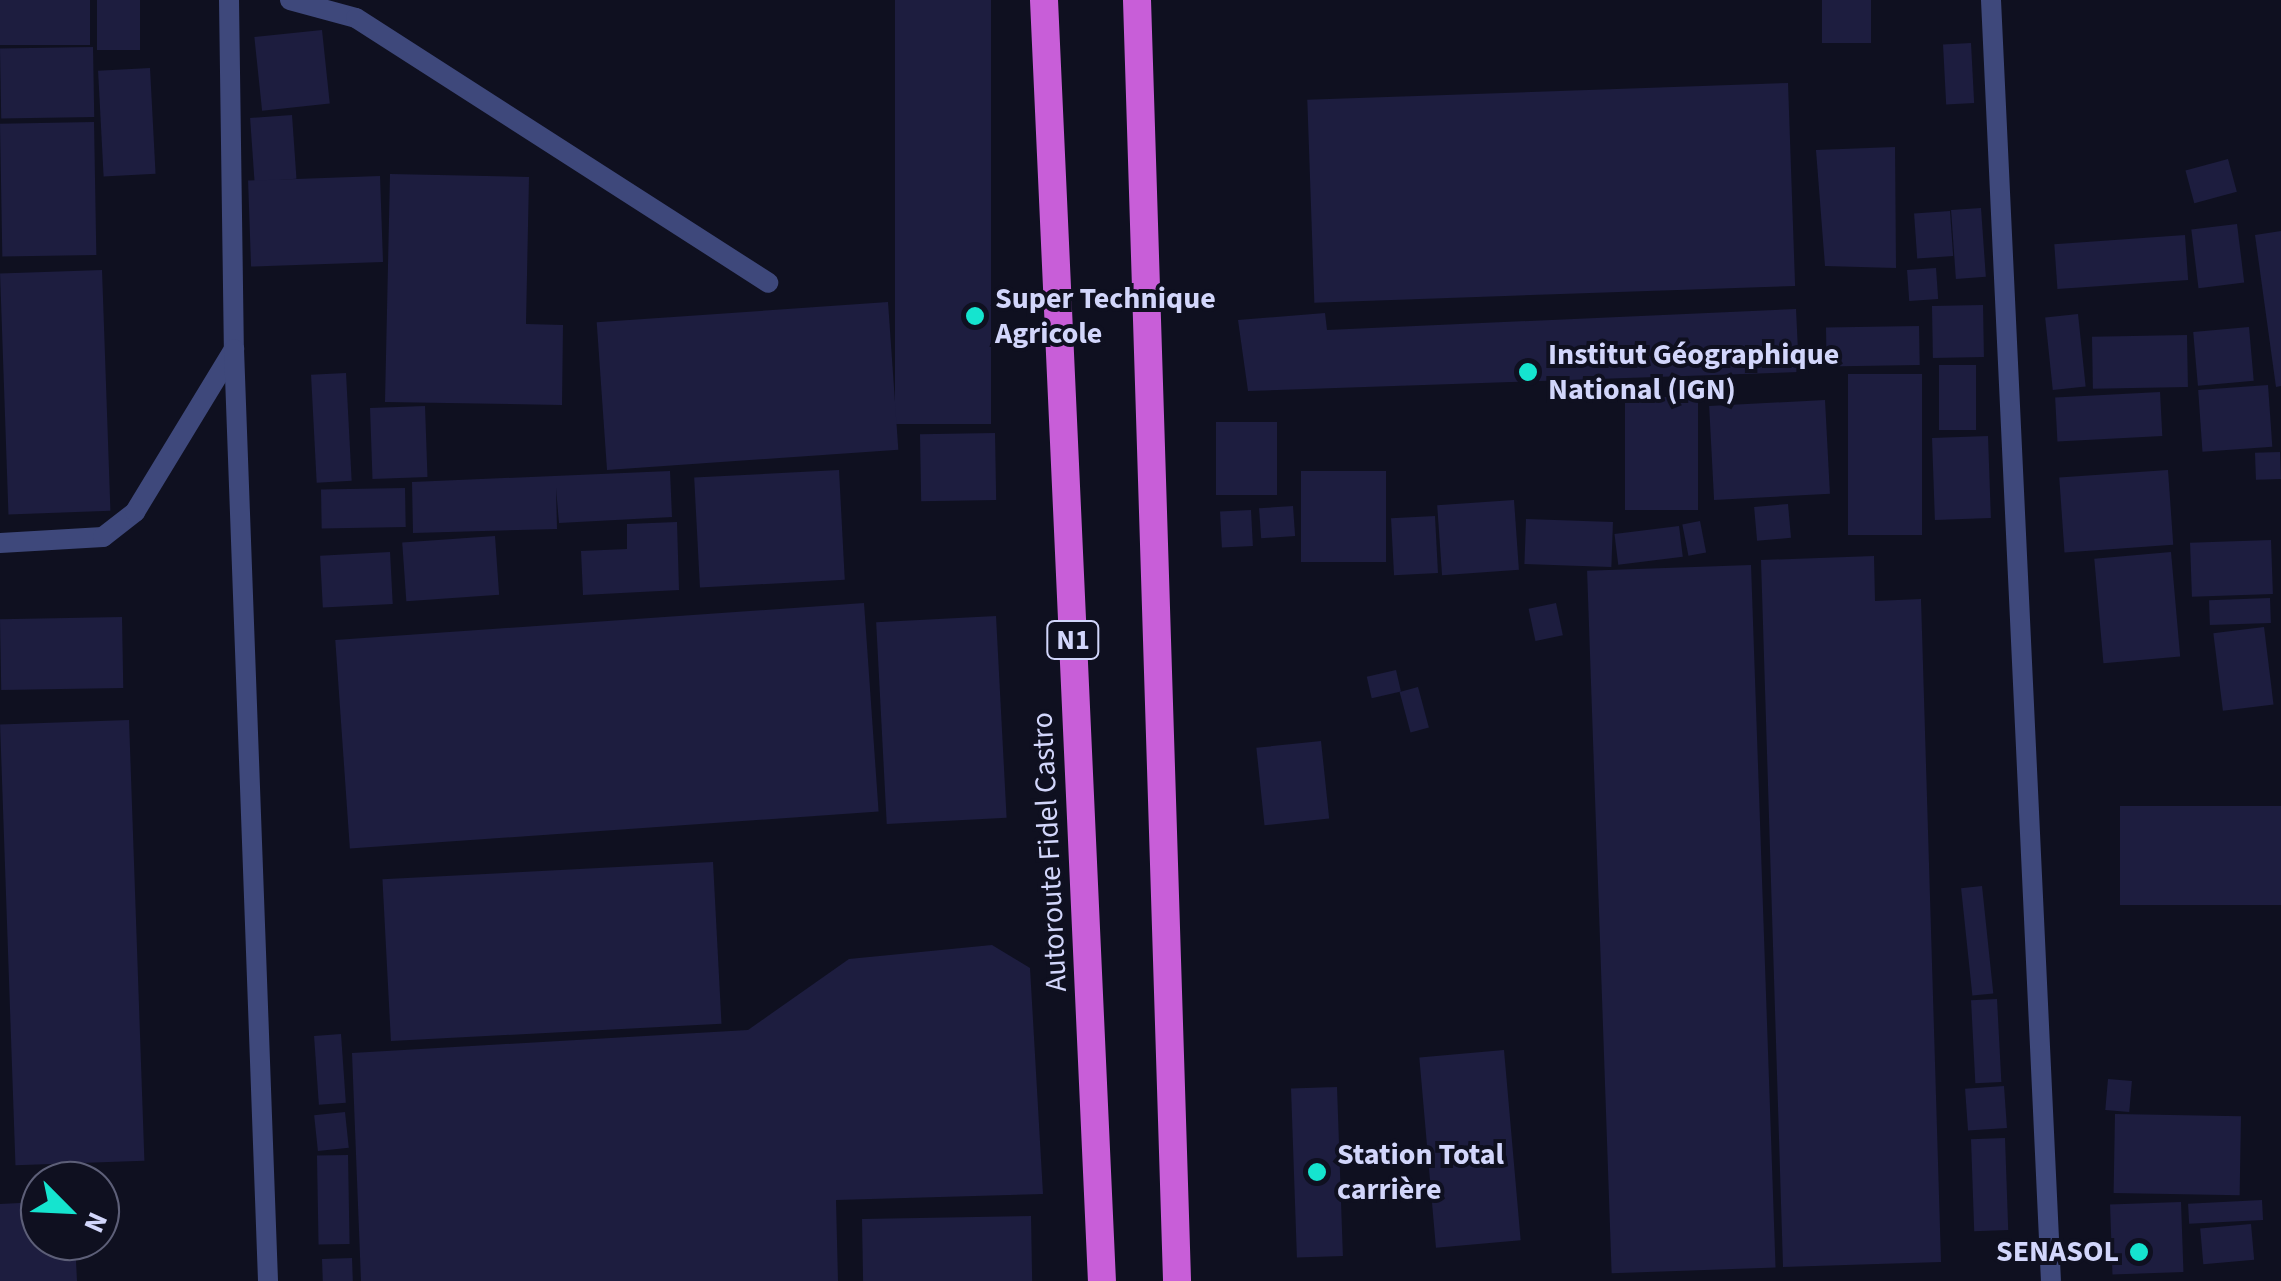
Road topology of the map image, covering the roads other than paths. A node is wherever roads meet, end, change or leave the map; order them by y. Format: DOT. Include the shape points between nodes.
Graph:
graph roads {
  1 [pos="228,0"];
  2 [pos="290,0"];
  3 [pos="1044,0"];
  4 [pos="1137,0"];
  5 [pos="1991,0"];
  6 [pos="768,283"];
  7 [pos="234,349"];
  8 [pos="0,543"];
  9 [pos="268,1281"];
  10 [pos="1102,1281"];
  11 [pos="1177,1281"];
  12 [pos="2051,1281"];
  1 -- 7 [label="street"];
  2 -- 6 [label="street" via="356,18"];
  3 -- 10 [label="highway, Autoroute Fidel Castro / N1"];
  4 -- 11 [label="highway"];
  5 -- 12 [label="street"];
  7 -- 8 [label="street" via="134,512 104,537"];
  7 -- 9 [label="street"];
}
